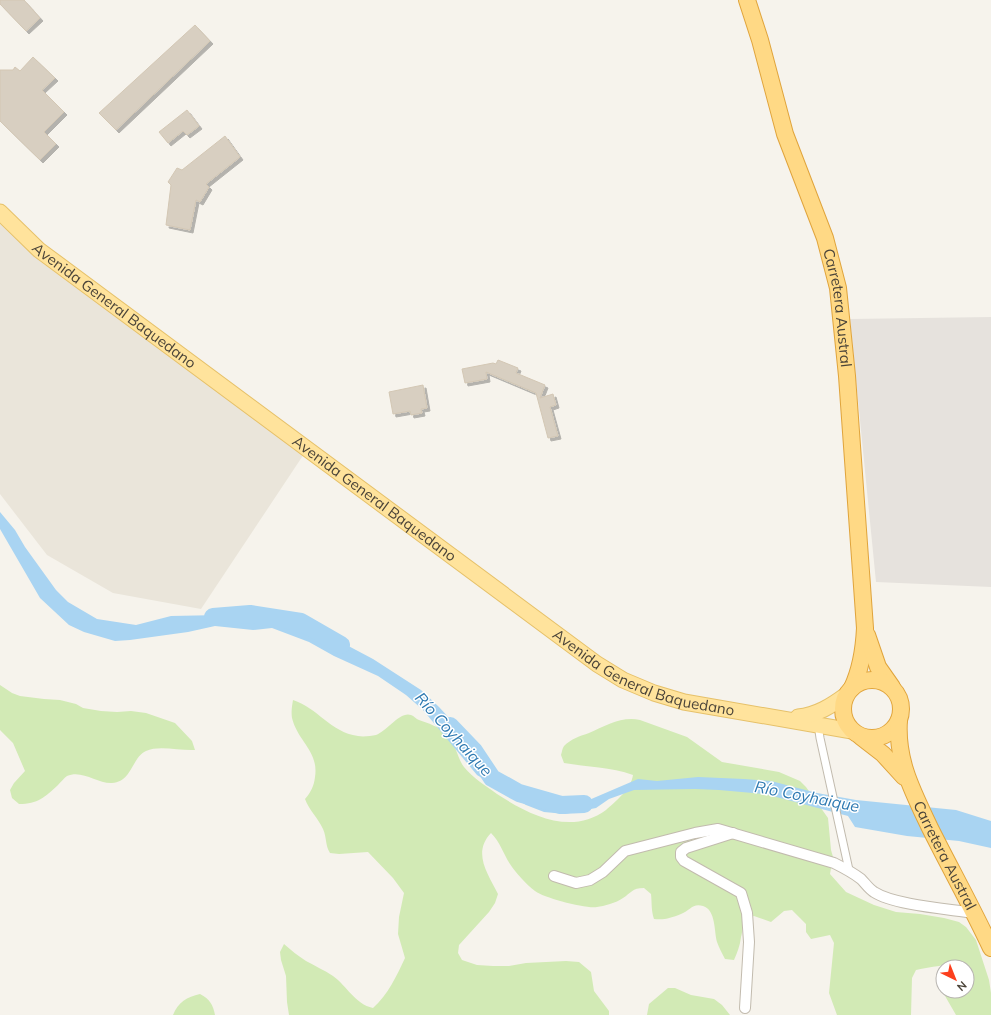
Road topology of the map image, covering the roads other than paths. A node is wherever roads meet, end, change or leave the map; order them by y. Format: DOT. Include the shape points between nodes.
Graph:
graph roads {
  1 [pos="747,0"];
  2 [pos="0,212"];
  3 [pos="865,628"];
  4 [pos="892,688"];
  5 [pos="849,692"];
  6 [pos="783,718"];
  7 [pos="899,720"];
  8 [pos="818,724"];
  9 [pos="856,733"];
  10 [pos="909,783"];
  11 [pos="733,833"];
  12 [pos="849,870"];
  13 [pos="554,876"];
  14 [pos="973,913"];
  15 [pos="991,948"];
  16 [pos="745,1008"];
  1 -- 3 [label="highway, Carretera Austral" via="785,134 825,238 838,288 847,376"];
  2 -- 6 [label="main road, Avenida General Baquedano" via="39,250 597,664 623,680 684,702"];
  3 -- 4 [label="highway, Carretera Austral" via="878,667"];
  3 -- 5 [label="highway, Carretera Austral" via="861,665"];
  4 -- 5 [label="highway" via="872,680 857,684"];
  4 -- 7 [label="highway" via="901,706"];
  5 -- 6 [label="main road, Avenida General Baquedano" via="835,704 815,714"];
  5 -- 9 [label="highway" via="844,701 843,714 848,726"];
  6 -- 8 [label="main road, Avenida General Baquedano"];
  7 -- 9 [label="highway" via="892,731 880,738 873,739"];
  7 -- 10 [label="highway, Carretera Austral" via="902,762"];
  8 -- 9 [label="main road, Avenida General Baquedano"];
  8 -- 12 [label="street"];
  9 -- 10 [label="highway, Carretera Austral" via="883,754"];
  10 -- 14 [label="highway, Carretera Austral"];
  11 -- 12 [label="street" via="834,863"];
  11 -- 13 [label="street" via="718,829 624,851 604,872 590,880 576,883"];
  11 -- 16 [label="street" via="686,848 681,852 681,857 741,893 747,913 749,942"];
  12 -- 14 [label="street" via="873,892 887,898"];
  14 -- 15 [label="highway, Carretera Austral"];
}
